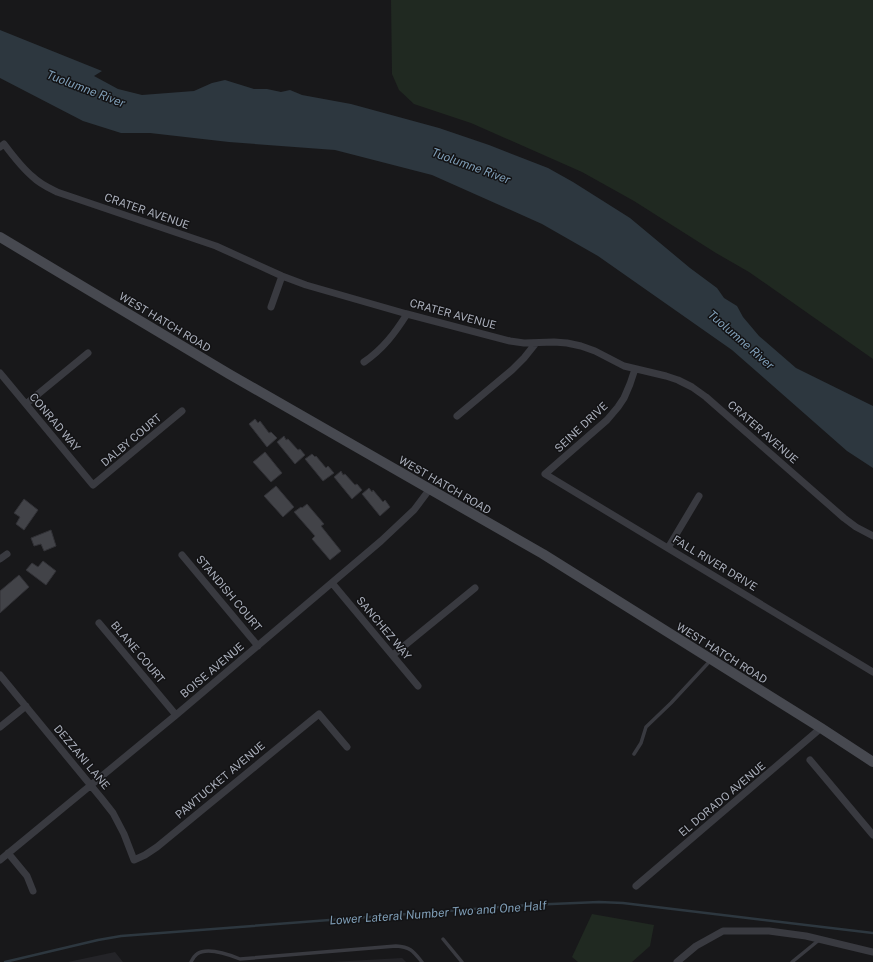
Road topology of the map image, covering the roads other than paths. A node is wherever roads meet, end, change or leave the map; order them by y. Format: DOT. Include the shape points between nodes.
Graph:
graph roads {
  1 [pos="2,146"];
  2 [pos="0,237"];
  3 [pos="282,276"];
  4 [pos="271,306"];
  5 [pos="407,314"];
  6 [pos="536,343"];
  7 [pos="88,353"];
  8 [pos="364,362"];
  9 [pos="635,369"];
  10 [pos="0,374"];
  11 [pos="26,404"];
  12 [pos="182,411"];
  13 [pos="456,416"];
  14 [pos="545,474"];
  15 [pos="93,486"];
  16 [pos="429,490"];
  17 [pos="699,496"];
  18 [pos="873,536"];
  19 [pos="668,548"];
  20 [pos="7,554"];
  21 [pos="182,555"];
  22 [pos="0,559"];
  23 [pos="332,584"];
  24 [pos="475,588"];
  25 [pos="99,623"];
  26 [pos="258,646"];
  27 [pos="393,656"];
  28 [pos="711,660"];
  29 [pos="873,672"];
  30 [pos="0,675"];
  31 [pos="418,686"];
  32 [pos="26,706"];
  33 [pos="176,715"];
  34 [pos="0,727"];
  35 [pos="821,728"];
  36 [pos="347,748"];
  37 [pos="634,754"];
  38 [pos="810,760"];
  39 [pos="873,762"];
  40 [pos="91,785"];
  41 [pos="873,835"];
  42 [pos="8,853"];
  43 [pos="0,860"];
  44 [pos="134,860"];
  45 [pos="636,886"];
  46 [pos="33,891"];
  47 [pos="443,939"];
  48 [pos="819,939"];
  49 [pos="873,952"];
  50 [pos="238,960"];
  51 [pos="191,962"];
  52 [pos="422,962"];
  53 [pos="462,962"];
  54 [pos="677,962"];
  55 [pos="792,962"];
  1 -- 3 [label="street, CRATER AVENUE" via="34,178 57,192 216,246"];
  2 -- 16 [label="main road, WEST HATCH ROAD"];
  3 -- 4 [label="street"];
  3 -- 5 [label="street, CRATER AVENUE"];
  5 -- 6 [label="street, CRATER AVENUE" via="510,341"];
  5 -- 8 [label="street" via="389,340"];
  6 -- 9 [label="street, CRATER AVENUE" via="554,342 581,346"];
  6 -- 13 [label="street" via="512,370"];
  7 -- 11 [label="street"];
  9 -- 14 [label="street, SEINE DRIVE" via="624,398 607,420"];
  9 -- 18 [label="street, CRATER AVENUE" via="678,380 706,396 844,518"];
  10 -- 11 [label="street, CONRAD WAY"];
  11 -- 15 [label="street, CONRAD WAY"];
  12 -- 15 [label="street, DALBY COURT"];
  14 -- 19 [label="street, FALL RIVER DRIVE"];
  16 -- 23 [label="street, BOISE AVENUE" via="399,526"];
  16 -- 28 [label="main road, WEST HATCH ROAD" via="543,554"];
  17 -- 19 [label="street"];
  19 -- 29 [label="street, FALL RIVER DRIVE"];
  20 -- 22 [label="street"];
  21 -- 26 [label="street, STANDISH COURT"];
  23 -- 26 [label="street, BOISE AVENUE"];
  23 -- 27 [label="street, SANCHEZ WAY"];
  24 -- 27 [label="street"];
  25 -- 33 [label="street, BLANE COURT"];
  26 -- 33 [label="street, BOISE AVENUE"];
  27 -- 31 [label="street, SANCHEZ WAY"];
  28 -- 35 [label="main road, WEST HATCH ROAD"];
  28 -- 37 [label="lane" via="646,727 641,744"];
  30 -- 32 [label="street, DEZZANI LANE"];
  32 -- 34 [label="street"];
  32 -- 40 [label="street, DEZZANI LANE"];
  33 -- 40 [label="street, BOISE AVENUE"];
  35 -- 39 [label="main road, WEST HATCH ROAD"];
  35 -- 45 [label="street, EL DORADO AVENUE"];
  36 -- 44 [label="street, PAWTUCKET AVENUE" via="318,714 157,847"];
  38 -- 41 [label="street"];
  40 -- 42 [label="street, BOISE AVENUE"];
  40 -- 44 [label="street, DEZZANI LANE" via="113,813"];
  42 -- 43 [label="street, BOISE AVENUE"];
  42 -- 46 [label="street" via="27,876"];
  47 -- 53 [label="lane"];
  48 -- 49 [label="street"];
  48 -- 54 [label="street" via="769,931 723,932 696,946"];
  48 -- 55 [label="lane"];
  50 -- 51 [label="lane" via="228,954 205,951 197,954"];
  50 -- 52 [label="lane" via="404,946 412,950"];
}
